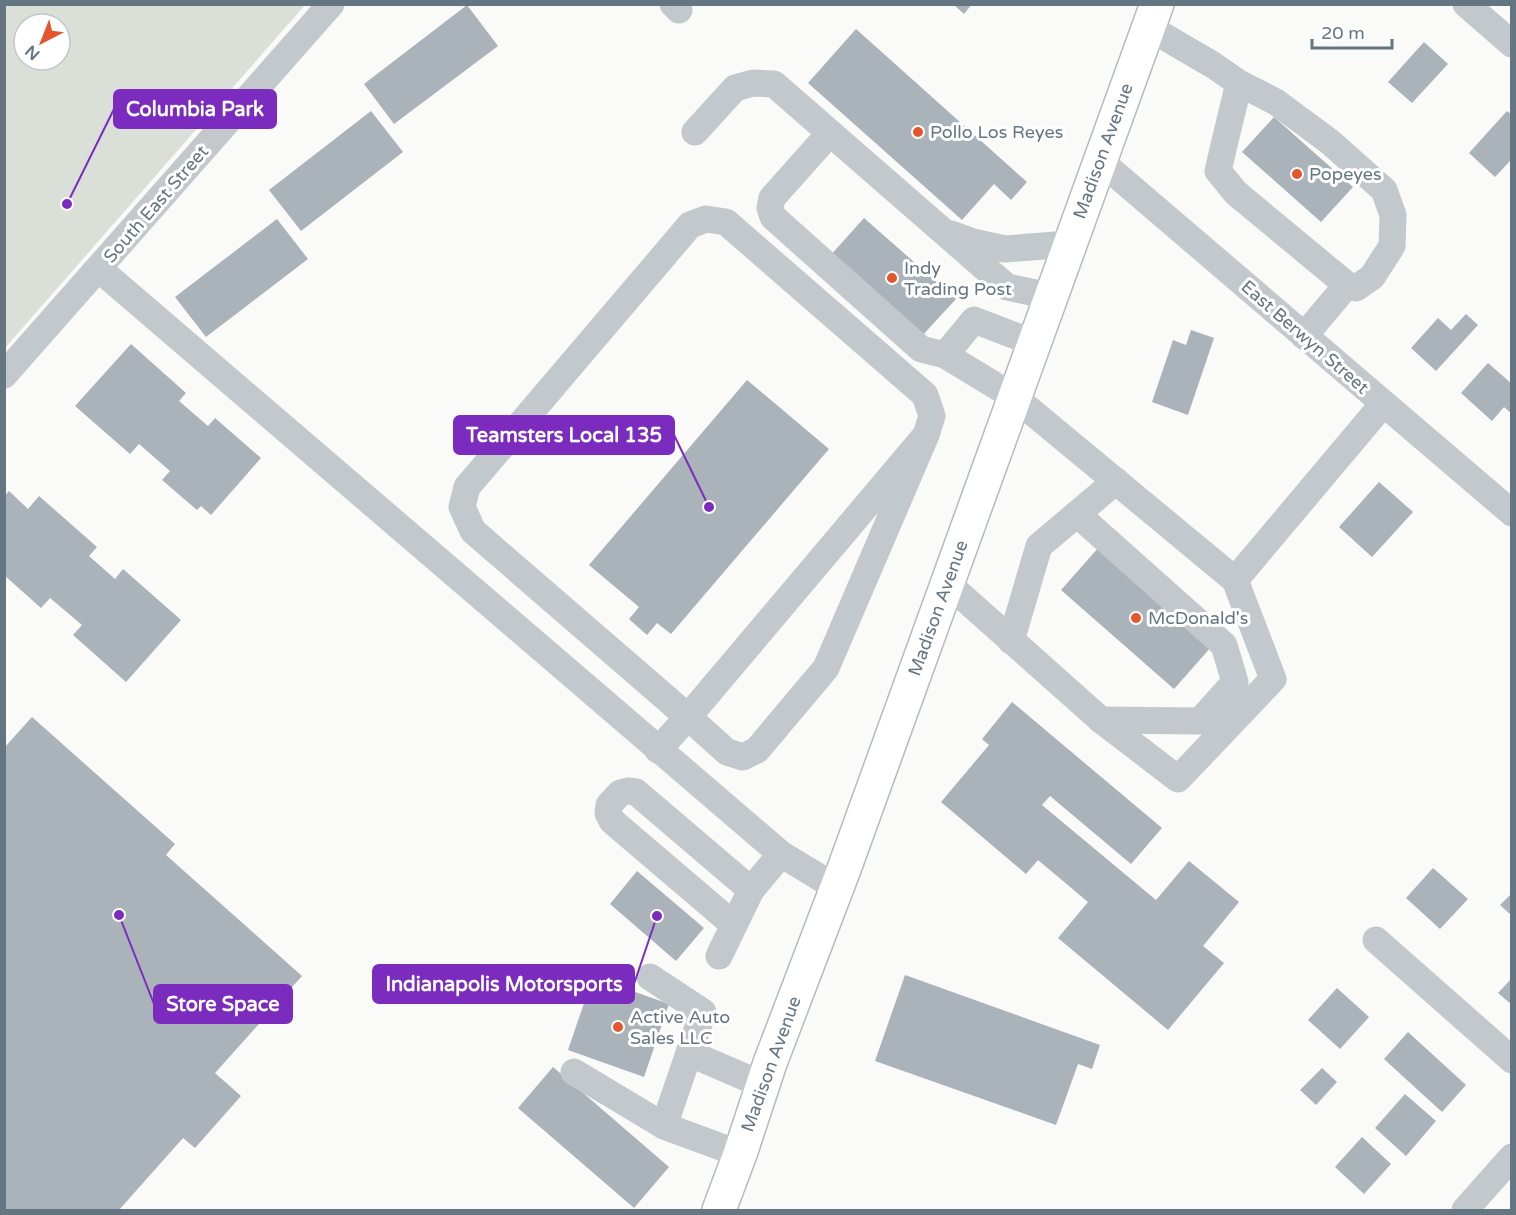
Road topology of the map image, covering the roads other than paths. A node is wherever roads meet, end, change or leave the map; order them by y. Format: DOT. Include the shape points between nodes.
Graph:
graph roads {
  1 [pos="331,4"];
  2 [pos="1466,4"];
  3 [pos="1153,16"];
  4 [pos="1512,44"];
  5 [pos="1239,83"];
  6 [pos="694,132"];
  7 [pos="830,133"];
  8 [pos="1099,160"];
  9 [pos="941,231"];
  10 [pos="1069,244"];
  11 [pos="99,268"];
  12 [pos="1347,285"];
  13 [pos="1050,296"];
  14 [pos="1304,336"];
  15 [pos="1034,343"];
  16 [pos="945,355"];
  17 [pos="4,375"];
  18 [pos="1014,397"];
  19 [pos="1383,404"];
  20 [pos="926,435"];
  21 [pos="1116,481"];
  22 [pos="1512,513"];
  23 [pos="1077,514"];
  24 [pos="1235,580"];
  25 [pos="947,583"];
  26 [pos="1011,641"];
  27 [pos="688,717"];
  28 [pos="1101,720"];
  29 [pos="658,750"];
  30 [pos="781,854"];
  31 [pos="837,888"];
  32 [pos="751,890"];
  33 [pos="734,925"];
  34 [pos="1376,940"];
  35 [pos="719,956"];
  36 [pos="650,977"];
  37 [pos="689,1053"];
  38 [pos="1512,1060"];
  39 [pos="574,1072"];
  40 [pos="763,1084"];
  41 [pos="664,1126"];
  42 [pos="740,1154"];
  43 [pos="1512,1157"];
  44 [pos="719,1210"];
  45 [pos="1465,1210"];
  1 -- 11 [label="street, South East Street"];
  2 -- 4 [label="street"];
  3 -- 5 [label="street"];
  3 -- 8 [label="main road, Madison Avenue"];
  5 -- 12 [label="street" via="1218,171 1236,193"];
  5 -- 12 [label="street" via="1276,102 1312,128 1384,190 1393,215 1392,246 1372,277 1356,288"];
  6 -- 7 [label="street" via="735,88 753,83 774,84"];
  7 -- 9 [label="street"];
  7 -- 16 [label="street" via="772,198 773,217 921,349"];
  8 -- 10 [label="main road, Madison Avenue"];
  8 -- 14 [label="street, East Berwyn Street"];
  9 -- 10 [label="street" via="1005,249"];
  9 -- 13 [label="street" via="1007,288"];
  10 -- 13 [label="main road, Madison Avenue"];
  11 -- 17 [label="street, South East Street"];
  11 -- 29 [label="street"];
  12 -- 14 [label="street"];
  13 -- 15 [label="main road, Madison Avenue"];
  14 -- 19 [label="street, East Berwyn Street"];
  15 -- 16 [label="street" via="974,320"];
  15 -- 18 [label="main road, Madison Avenue"];
  16 -- 18 [label="street"];
  18 -- 21 [label="street"];
  18 -- 25 [label="main road, Madison Avenue"];
  19 -- 22 [label="street, East Berwyn Street"];
  19 -- 24 [label="street"];
  20 -- 27 [label="street"];
  20 -- 27 [label="street" via="826,669 757,750 743,757 727,752"];
  20 -- 27 [label="street" via="932,416 925,394 726,222 706,219 690,225 467,487 462,507 473,531"];
  21 -- 23 [label="street"];
  21 -- 24 [label="street"];
  23 -- 26 [label="street" via="1039,546"];
  23 -- 28 [label="street" via="1224,645 1235,681 1200,721"];
  24 -- 28 [label="street" via="1273,679 1178,779"];
  25 -- 26 [label="street"];
  25 -- 31 [label="main road, Madison Avenue"];
  26 -- 28 [label="street"];
  27 -- 29 [label="street"];
  29 -- 30 [label="street"];
  30 -- 31 [label="street"];
  30 -- 32 [label="street"];
  31 -- 40 [label="main road, Madison Avenue"];
  32 -- 33 [label="street"];
  32 -- 33 [label="street" via="636,792 620,793 609,805 612,821"];
  33 -- 35 [label="street"];
  34 -- 38 [label="street"];
  36 -- 37 [label="street" via="703,1012"];
  37 -- 40 [label="street"];
  37 -- 41 [label="street"];
  39 -- 41 [label="street"];
  40 -- 42 [label="main road, Madison Avenue"];
  41 -- 42 [label="street"];
  42 -- 44 [label="main road, Madison Avenue"];
  43 -- 45 [label="street"];
}
